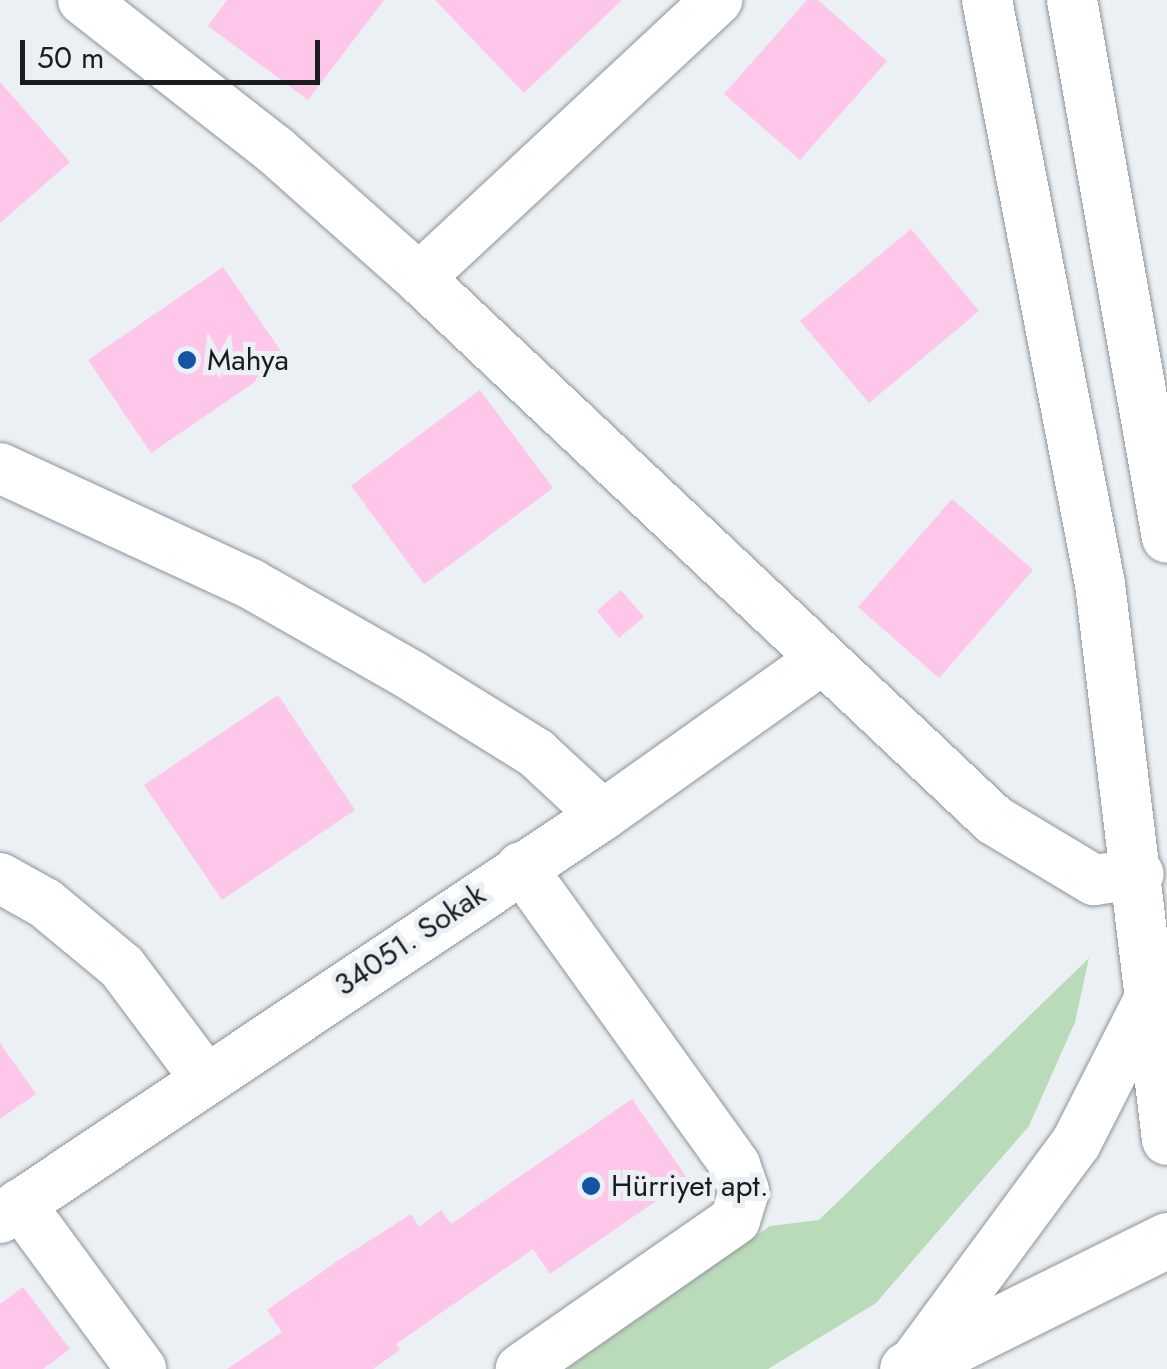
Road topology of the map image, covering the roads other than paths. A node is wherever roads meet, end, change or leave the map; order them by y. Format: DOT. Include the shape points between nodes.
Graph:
graph roads {
  1 [pos="717,0"];
  2 [pos="986,0"];
  3 [pos="1072,0"];
  4 [pos="114,8"];
  5 [pos="419,278"];
  6 [pos="0,468"];
  7 [pos="1167,538"];
  8 [pos="820,661"];
  9 [pos="602,815"];
  10 [pos="521,866"];
  11 [pos="1139,874"];
  12 [pos="0,878"];
  13 [pos="1152,994"];
  14 [pos="205,1078"];
  15 [pos="1167,1140"];
  16 [pos="10,1211"];
  17 [pos="1167,1240"];
  18 [pos="908,1368"];
  19 [pos="141,1369"];
  20 [pos="521,1369"];
  1 -- 5 [label="street"];
  2 -- 11 [label="street" via="1100,584"];
  3 -- 7 [label="street"];
  4 -- 5 [label="street"];
  5 -- 8 [label="street"];
  6 -- 9 [label="street" via="251,584 380,657 536,753"];
  8 -- 9 [label="street, 34051. Sokak"];
  8 -- 11 [label="street" via="994,820 1094,880"];
  9 -- 10 [label="street, 34051. Sokak"];
  10 -- 14 [label="street, 34051. Sokak"];
  10 -- 20 [label="street" via="735,1165 744,1191 734,1220"];
  11 -- 13 [label="street"];
  12 -- 14 [label="street" via="45,903 122,967"];
  13 -- 15 [label="street"];
  13 -- 18 [label="street" via="1076,1142"];
  14 -- 16 [label="street, 34051. Sokak"];
  16 -- 19 [label="street"];
  17 -- 18 [label="main road"];
}
